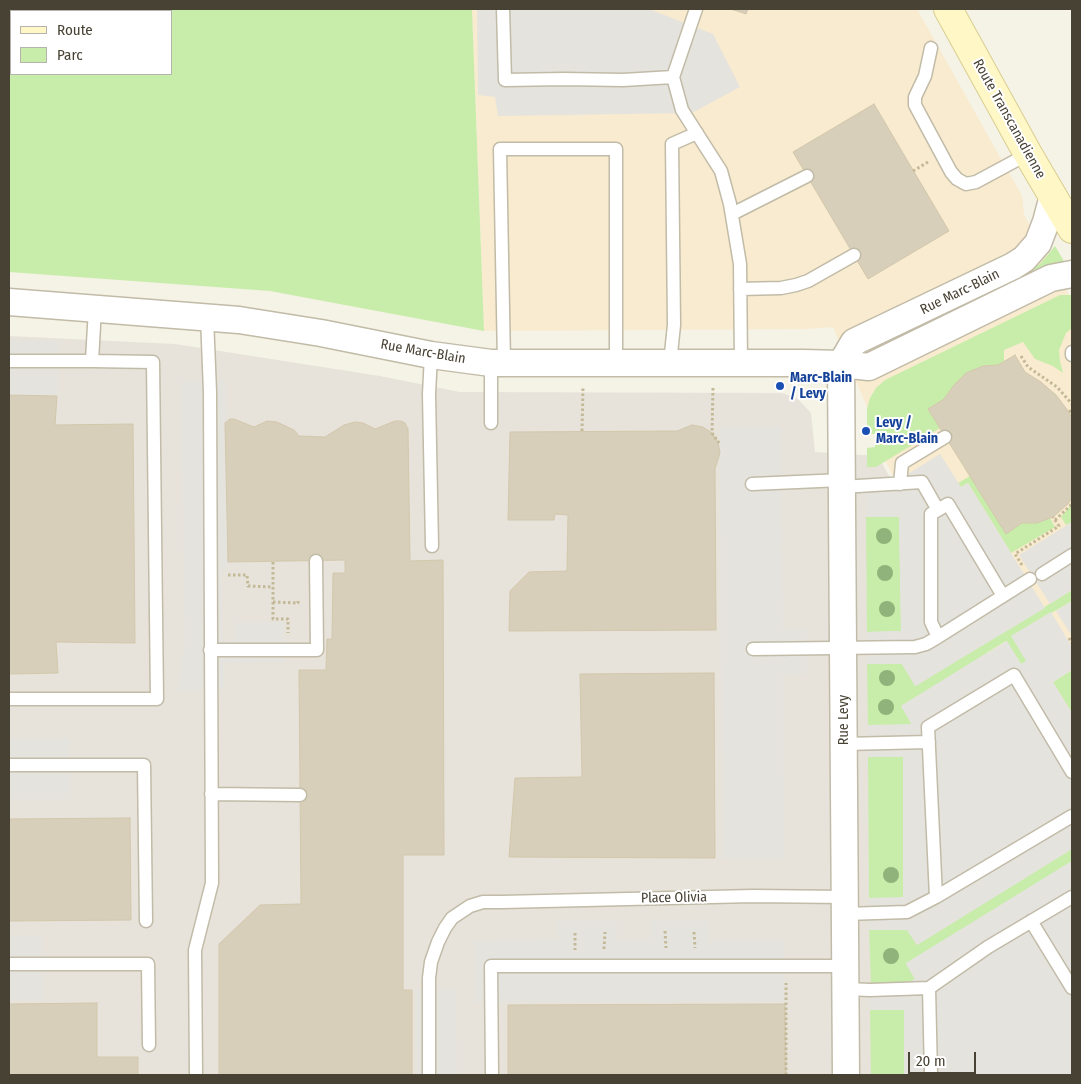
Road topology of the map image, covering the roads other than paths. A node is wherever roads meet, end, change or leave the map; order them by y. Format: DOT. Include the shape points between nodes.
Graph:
graph roads {
  1 [pos="503,9"];
  2 [pos="696,9"];
  3 [pos="948,9"];
  4 [pos="931,48"];
  5 [pos="673,77"];
  6 [pos="697,133"];
  7 [pos="1028,154"];
  8 [pos="806,176"];
  9 [pos="1053,196"];
  10 [pos="732,214"];
  11 [pos="1072,229"];
  12 [pos="854,255"];
  13 [pos="1072,274"];
  14 [pos="740,289"];
  15 [pos="9,302"];
  16 [pos="96,308"];
  17 [pos="207,317"];
  18 [pos="431,356"];
  19 [pos="9,361"];
  20 [pos="92,361"];
  21 [pos="497,363"];
  22 [pos="616,363"];
  23 [pos="670,363"];
  24 [pos="741,363"];
  25 [pos="841,364"];
  26 [pos="491,423"];
  27 [pos="945,437"];
  28 [pos="842,483"];
  29 [pos="752,484"];
  30 [pos="900,484"];
  31 [pos="938,510"];
  32 [pos="432,546"];
  33 [pos="1072,555"];
  34 [pos="316,561"];
  35 [pos="1003,596"];
  36 [pos="938,637"];
  37 [pos="753,649"];
  38 [pos="843,649"];
  39 [pos="210,650"];
  40 [pos="9,699"];
  41 [pos="929,742"];
  42 [pos="844,744"];
  43 [pos="9,765"];
  44 [pos="1072,772"];
  45 [pos="211,794"];
  46 [pos="300,795"];
  47 [pos="1072,816"];
  48 [pos="936,897"];
  49 [pos="1072,897"];
  50 [pos="845,906"];
  51 [pos="146,921"];
  52 [pos="1031,921"];
  53 [pos="9,964"];
  54 [pos="846,977"];
  55 [pos="929,988"];
  56 [pos="1072,988"];
  57 [pos="149,1045"];
  58 [pos="196,1075"];
  59 [pos="429,1075"];
  60 [pos="492,1075"];
  61 [pos="846,1075"];
  62 [pos="931,1075"];
  1 -- 5 [label="lane" via="504,80"];
  2 -- 5 [label="lane"];
  3 -- 7 [label="main road, Route Transcanadienne"];
  4 -- 7 [label="lane" via="924,76 914,97 915,105 957,179 966,184 976,182"];
  5 -- 6 [label="lane" via="682,110"];
  6 -- 10 [label="lane" via="721,171"];
  6 -- 23 [label="lane" via="672,144 674,325"];
  7 -- 9 [label="main road, Route Transcanadienne"];
  8 -- 10 [label="lane"];
  9 -- 11 [label="main road, Route Transcanadienne"];
  9 -- 25 [label="street, Rue Marc-Blain" via="1038,243 1024,259 854,342"];
  10 -- 14 [label="lane" via="740,264"];
  12 -- 14 [label="lane" via="796,285"];
  13 -- 25 [label="street, Rue Marc-Blain" via="1051,278 869,368"];
  14 -- 24 [label="lane"];
  15 -- 16 [label="street, Rue Marc-Blain"];
  16 -- 17 [label="street, Rue Marc-Blain"];
  16 -- 20 [label="lane"];
  17 -- 18 [label="street, Rue Marc-Blain" via="321,334"];
  17 -- 39 [label="lane"];
  18 -- 21 [label="street, Rue Marc-Blain"];
  18 -- 32 [label="lane"];
  19 -- 20 [label="lane"];
  20 -- 40 [label="lane" via="153,362 157,699"];
  21 -- 22 [label="street, Rue Marc-Blain"];
  21 -- 22 [label="lane" via="500,149 616,149"];
  21 -- 26 [label="lane"];
  22 -- 23 [label="street, Rue Marc-Blain"];
  23 -- 24 [label="street, Rue Marc-Blain"];
  24 -- 25 [label="street, Rue Marc-Blain"];
  25 -- 28 [label="street, Rue Levy"];
  27 -- 30 [label="lane" via="902,463"];
  28 -- 29 [label="lane"];
  28 -- 30 [label="lane"];
  28 -- 38 [label="street, Rue Levy"];
  30 -- 31 [label="lane" via="922,482"];
  31 -- 35 [label="lane" via="948,504"];
  31 -- 36 [label="lane" via="931,514 931,622"];
  33 -- 35 [label="lane"];
  34 -- 39 [label="lane" via="317,650"];
  35 -- 36 [label="lane"];
  36 -- 38 [label="lane" via="915,647"];
  37 -- 38 [label="lane"];
  38 -- 42 [label="street, Rue Levy"];
  39 -- 45 [label="lane"];
  41 -- 42 [label="lane"];
  41 -- 44 [label="lane" via="928,727 1014,675"];
  41 -- 48 [label="lane"];
  42 -- 50 [label="street, Rue Levy"];
  43 -- 51 [label="lane" via="144,765"];
  45 -- 46 [label="lane"];
  45 -- 58 [label="lane" via="212,883 196,950"];
  47 -- 48 [label="lane, Place Olivia"];
  48 -- 50 [label="lane, Place Olivia" via="907,912"];
  49 -- 52 [label="lane"];
  50 -- 54 [label="street, Rue Levy"];
  50 -- 59 [label="lane, Place Olivia" via="753,896 483,902 470,906 452,918 431,962"];
  52 -- 55 [label="lane"];
  52 -- 56 [label="lane"];
  53 -- 57 [label="lane" via="148,964"];
  54 -- 55 [label="lane" via="870,990"];
  54 -- 60 [label="lane" via="491,966"];
  54 -- 61 [label="street, Rue Levy"];
  55 -- 62 [label="lane"];
}
